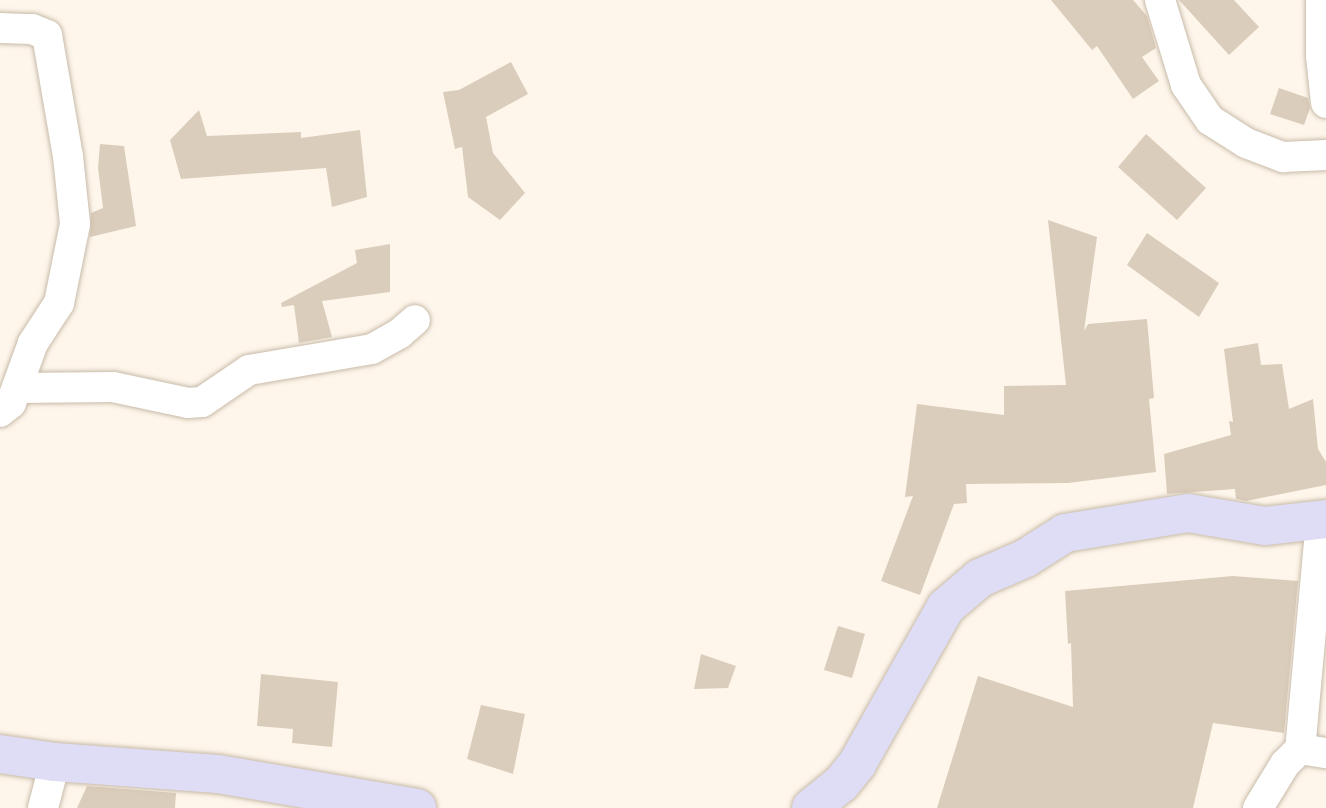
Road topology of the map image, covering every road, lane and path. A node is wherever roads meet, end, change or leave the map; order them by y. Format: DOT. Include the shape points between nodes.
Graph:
graph roads {
  1 [pos="1160,0"];
  2 [pos="1321,0"];
  3 [pos="0,28"];
  4 [pos="1326,103"];
  5 [pos="1326,155"];
  6 [pos="415,320"];
  7 [pos="18,388"];
  8 [pos="0,412"];
  9 [pos="1324,519"];
  10 [pos="1313,751"];
  11 [pos="0,754"];
  12 [pos="55,762"];
  13 [pos="43,808"];
  14 [pos="417,808"];
  15 [pos="811,808"];
  16 [pos="1258,808"];
  1 -- 5 [label="street" via="1186,85 1210,120 1246,143 1283,157"];
  2 -- 4 [label="street"];
  3 -- 7 [label="street" via="32,29 47,35 73,194 72,247 59,303 33,343"];
  6 -- 7 [label="street" via="372,349 249,370 202,402 113,387"];
  7 -- 8 [label="street"];
  9 -- 10 [label="street"];
  9 -- 15 [label="main road" via="1265,526 1188,513 1065,533 1026,558 980,578 946,607 856,764"];
  10 -- 16 [label="street" via="1285,764"];
  11 -- 12 [label="main road"];
  12 -- 13 [label="street"];
  12 -- 14 [label="main road" via="218,774"];
}
